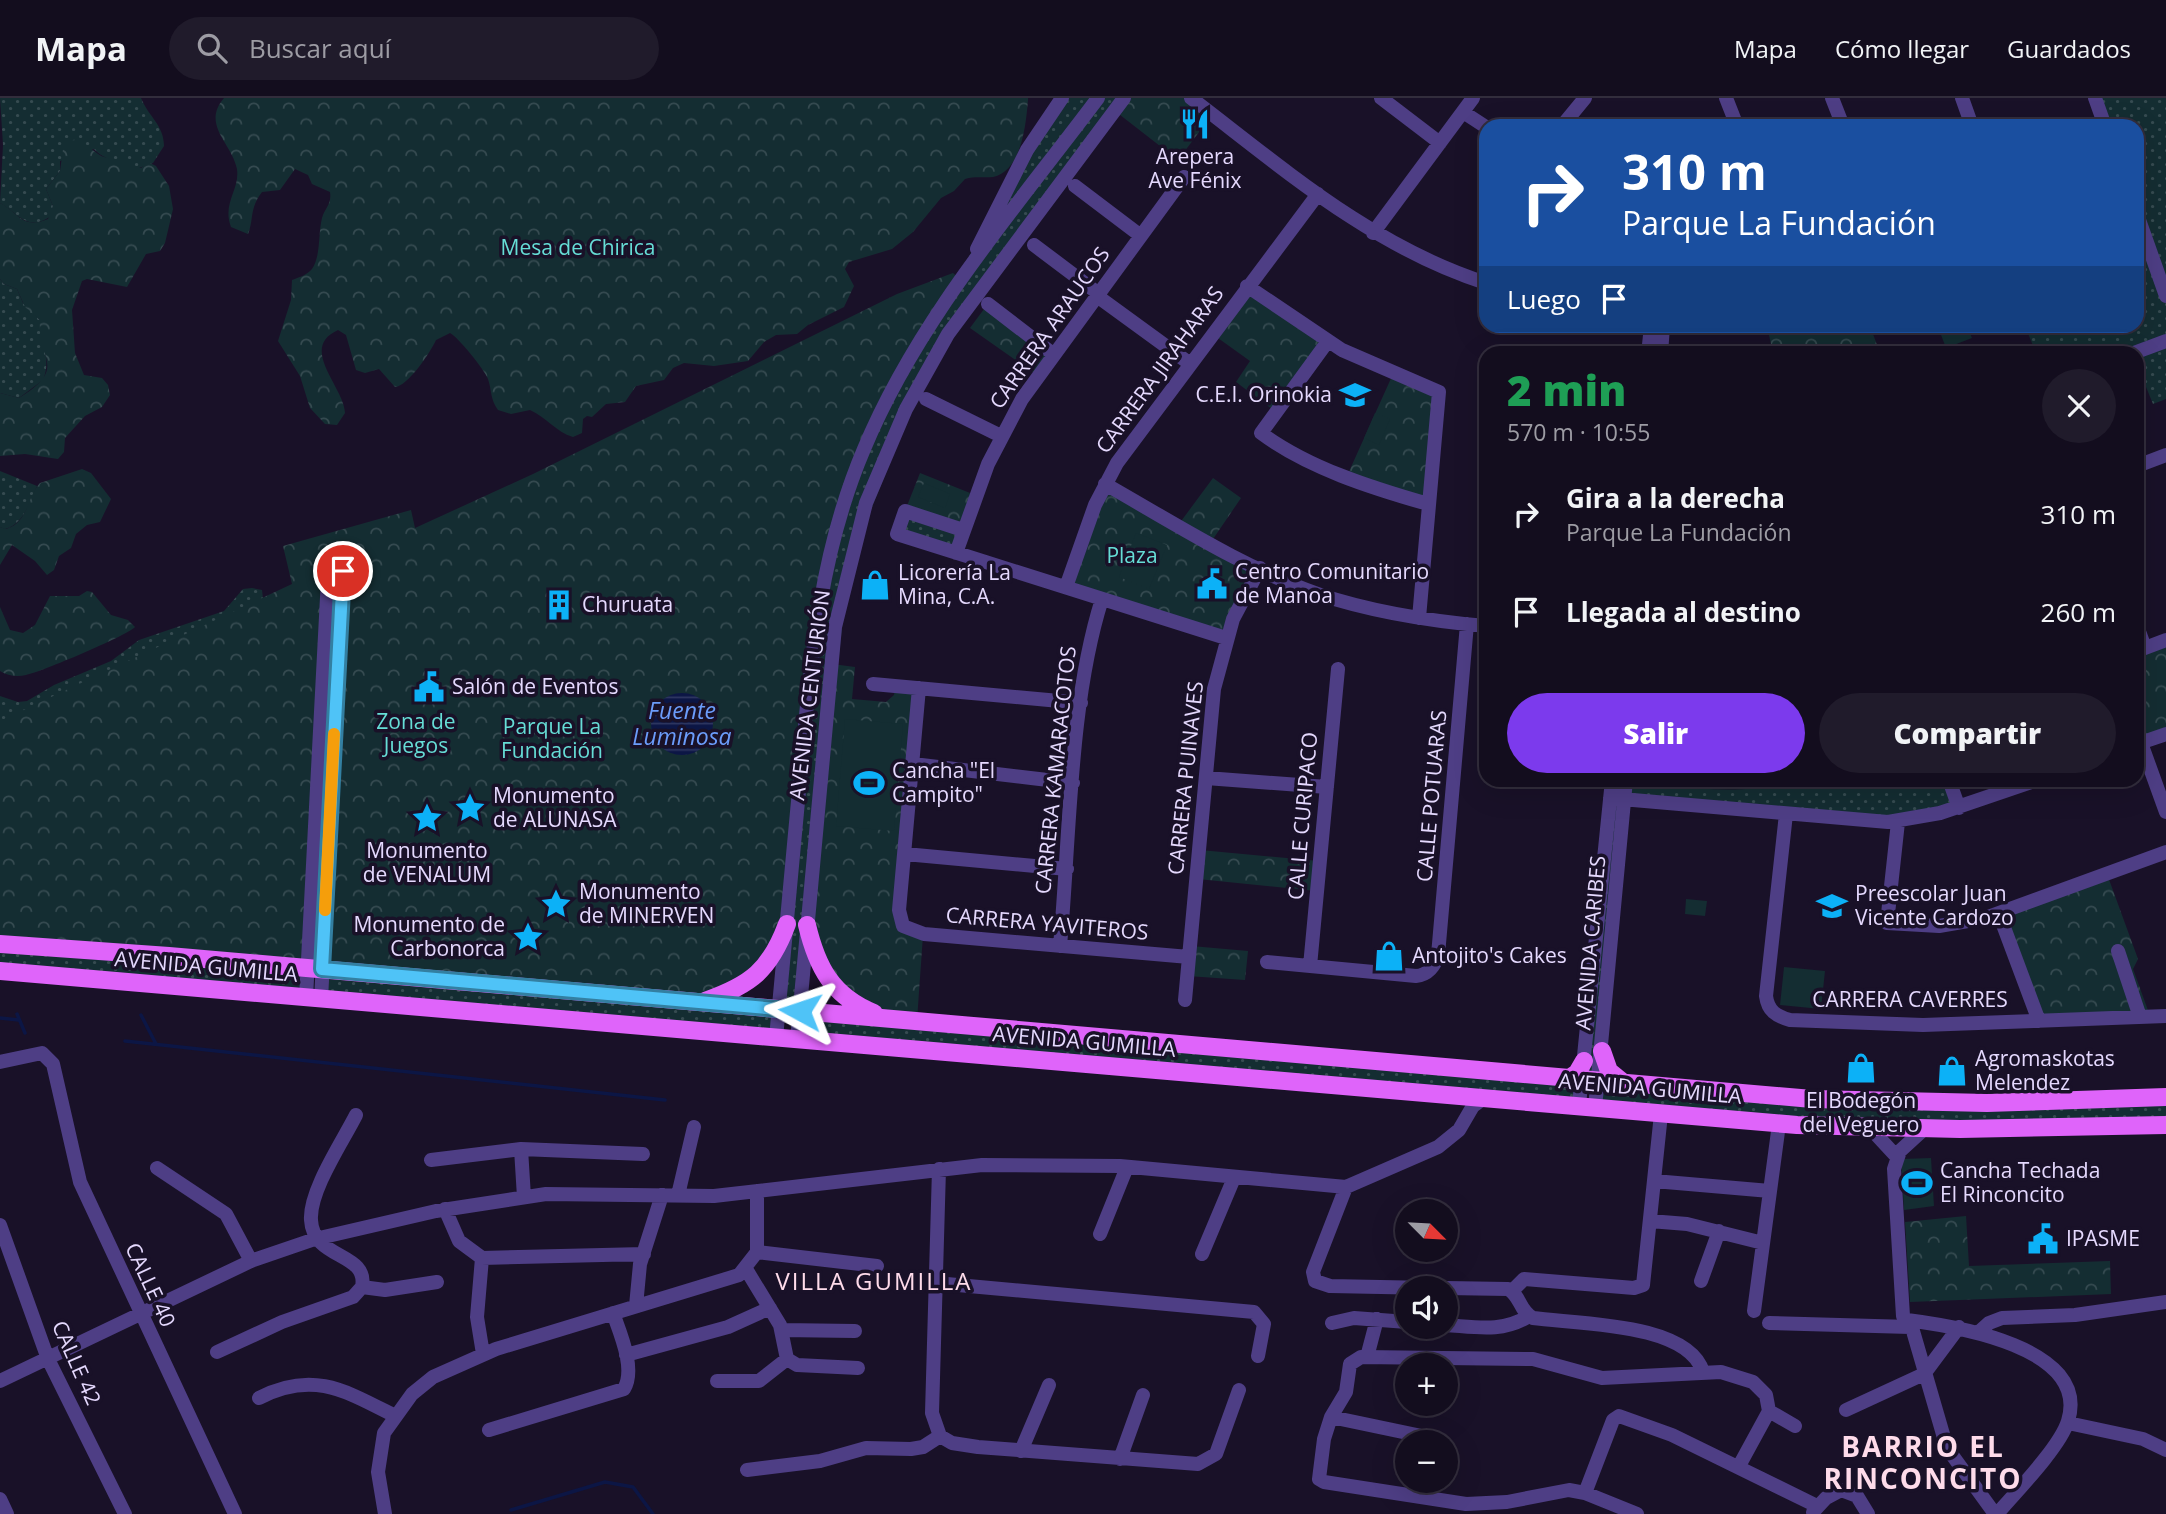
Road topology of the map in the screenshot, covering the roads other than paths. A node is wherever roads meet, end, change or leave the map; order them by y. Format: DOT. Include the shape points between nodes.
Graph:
graph roads {
  1 [pos="1062,98"];
  2 [pos="1098,98"];
  3 [pos="1124,98"];
  4 [pos="1191,98"];
  5 [pos="1381,98"];
  6 [pos="1473,98"];
  7 [pos="1585,98"];
  8 [pos="1726,98"];
  9 [pos="1832,98"];
  10 [pos="1962,98"];
  11 [pos="2095,98"];
  12 [pos="1463,111"];
  13 [pos="1568,119"];
  14 [pos="1734,119"];
  15 [pos="1840,119"];
  16 [pos="1970,119"];
  17 [pos="2102,119"];
  18 [pos="1479,122"];
  19 [pos="1440,143"];
  20 [pos="1184,177"];
  21 [pos="1075,186"];
  22 [pos="1318,194"];
  23 [pos="1373,233"];
  24 [pos="2144,234"];
  25 [pos="1141,236"];
  26 [pos="1034,245"];
  27 [pos="967,272"];
  28 [pos="1479,281"];
  29 [pos="1247,286"];
  30 [pos="1098,295"];
  31 [pos="2166,296"];
  32 [pos="988,304"];
  33 [pos="1328,341"];
  34 [pos="2166,341"];
  35 [pos="2144,349"];
  36 [pos="1053,354"];
  37 [pos="1189,363"];
  38 [pos="926,399"];
  39 [pos="1001,436"];
  40 [pos="2166,455"];
  41 [pos="2144,463"];
  42 [pos="1105,484"];
  43 [pos="1429,504"];
  44 [pos="963,530"];
  45 [pos="956,552"];
  46 [pos="1260,568"];
  47 [pos="1066,587"];
  48 [pos="1102,598"];
  49 [pos="1419,618"];
  50 [pos="1467,624"];
  51 [pos="1479,625"];
  52 [pos="1226,638"];
  53 [pos="2166,640"];
  54 [pos="2144,648"];
  55 [pos="1338,669"];
  56 [pos="873,684"];
  57 [pos="919,688"];
  58 [pos="1081,703"];
  59 [pos="2166,734"];
  60 [pos="2144,741"];
  61 [pos="2144,756"];
  62 [pos="913,764"];
  63 [pos="1206,778"];
  64 [pos="1073,783"];
  65 [pos="1327,787"];
  66 [pos="1614,787"];
  67 [pos="1623,787"];
  68 [pos="1952,787"];
  69 [pos="2018,787"];
  70 [pos="1617,799"];
  71 [pos="1959,808"];
  72 [pos="2166,812"];
  73 [pos="1786,814"];
  74 [pos="1898,822"];
  75 [pos="2166,852"];
  76 [pos="905,854"];
  77 [pos="1067,869"];
  78 [pos="1999,914"];
  79 [pos="787,923"];
  80 [pos="807,925"];
  81 [pos="0,944"];
  82 [pos="1060,946"];
  83 [pos="2118,951"];
  84 [pos="1189,957"];
  85 [pos="1267,962"];
  86 [pos="1310,966"];
  87 [pos="315,969"];
  88 [pos="0,971"];
  89 [pos="313,999"];
  90 [pos="1185,1000"];
  91 [pos="701,1002"];
  92 [pos="779,1009"];
  93 [pos="800,1011"];
  94 [pos="2166,1016"];
  95 [pos="2140,1017"];
  96 [pos="887,1018"];
  97 [pos="2039,1021"];
  98 [pos="776,1038"];
  99 [pos="797,1040"];
  100 [pos="1602,1051"];
  101 [pos="1584,1061"];
  102 [pos="0,1062"];
  103 [pos="1583,1080"];
  104 [pos="1625,1084"];
  105 [pos="1451,1095"];
  106 [pos="1484,1097"];
  107 [pos="2166,1097"];
  108 [pos="1587,1107"];
  109 [pos="1661,1114"];
  110 [pos="356,1115"];
  111 [pos="1464,1120"];
  112 [pos="1779,1124"];
  113 [pos="2166,1125"];
  114 [pos="694,1127"];
  115 [pos="1871,1129"];
  116 [pos="1924,1129"];
  117 [pos="521,1149"];
  118 [pos="643,1154"];
  119 [pos="1896,1156"];
  120 [pos="431,1160"];
  121 [pos="1127,1167"];
  122 [pos="157,1168"];
  123 [pos="939,1169"];
  124 [pos="1234,1178"];
  125 [pos="1654,1181"];
  126 [pos="1346,1187"];
  127 [pos="757,1191"];
  128 [pos="1770,1191"];
  129 [pos="662,1195"];
  130 [pos="678,1195"];
  131 [pos="524,1197"];
  132 [pos="445,1209"];
  133 [pos="1650,1221"];
  134 [pos="0,1225"];
  135 [pos="1719,1231"];
  136 [pos="1100,1234"];
  137 [pos="315,1239"];
  138 [pos="1763,1243"];
  139 [pos="757,1252"];
  140 [pos="644,1254"];
  141 [pos="1202,1254"];
  142 [pos="482,1258"];
  143 [pos="251,1261"];
  144 [pos="877,1266"];
  145 [pos="746,1269"];
  146 [pos="1701,1281"];
  147 [pos="437,1282"];
  148 [pos="936,1283"];
  149 [pos="362,1287"];
  150 [pos="1395,1287"];
  151 [pos="1458,1289"];
  152 [pos="1512,1291"];
  153 [pos="2166,1302"];
  154 [pos="636,1306"];
  155 [pos="770,1308"];
  156 [pos="1755,1311"];
  157 [pos="613,1313"];
  158 [pos="141,1315"];
  159 [pos="1529,1316"];
  160 [pos="1377,1320"];
  161 [pos="1395,1321"];
  162 [pos="1332,1323"];
  163 [pos="1769,1324"];
  164 [pos="1908,1324"];
  165 [pos="1458,1326"];
  166 [pos="1959,1326"];
  167 [pos="782,1330"];
  168 [pos="855,1331"];
  169 [pos="1979,1332"];
  170 [pos="217,1352"];
  171 [pos="483,1354"];
  172 [pos="626,1355"];
  173 [pos="1258,1356"];
  174 [pos="1367,1357"];
  175 [pos="48,1359"];
  176 [pos="787,1359"];
  177 [pos="858,1368"];
  178 [pos="1703,1372"];
  179 [pos="1924,1374"];
  180 [pos="0,1381"];
  181 [pos="717,1381"];
  182 [pos="1049,1385"];
  183 [pos="1239,1390"];
  184 [pos="1143,1395"];
  185 [pos="259,1398"];
  186 [pos="1846,1410"];
  187 [pos="1769,1411"];
  188 [pos="395,1416"];
  189 [pos="1331,1417"];
  190 [pos="2068,1423"];
  191 [pos="1795,1426"];
  192 [pos="489,1430"];
  193 [pos="1395,1430"];
  194 [pos="940,1436"];
  195 [pos="2166,1450"];
  196 [pos="1021,1451"];
  197 [pos="1120,1459"];
  198 [pos="1739,1466"];
  199 [pos="747,1470"];
  200 [pos="1585,1493"];
  201 [pos="0,1499"];
  202 [pos="1815,1510"];
  203 [pos="7,1514"];
  204 [pos="125,1514"];
  205 [pos="235,1514"];
  206 [pos="385,1514"];
  207 [pos="1637,1514"];
  208 [pos="1868,1514"];
  209 [pos="1996,1514"];
  1 -- 27 [label="street" via="1016,169"];
  2 -- 27 [label="street, AVENIDA CENTURIÓN"];
  3 -- 80 [label="street, AVENIDA CENTURIÓN" via="948,334 917,386 875,478 835,627"];
  4 -- 22 [label="street"];
  5 -- 19 [label="street"];
  6 -- 12 [label="street"];
  7 -- 13 [label="street"];
  8 -- 14 [label="street"];
  9 -- 15 [label="street"];
  10 -- 16 [label="street"];
  11 -- 17 [label="street"];
  12 -- 18 [label="street"];
  12 -- 19 [label="street"];
  19 -- 23 [label="street"];
  20 -- 25 [label="street, CARRERA ARAUCOS"];
  21 -- 25 [label="street"];
  22 -- 23 [label="street"];
  22 -- 29 [label="street, CARRERA JIRAHARAS"];
  23 -- 28 [label="street"];
  24 -- 31 [label="street"];
  25 -- 30 [label="street, CARRERA ARAUCOS"];
  26 -- 30 [label="street"];
  27 -- 79 [label="street, AVENIDA CENTURIÓN" via="900,374 863,449 839,515 810,660"];
  29 -- 33 [label="street"];
  29 -- 37 [label="street, CARRERA JIRAHARAS"];
  30 -- 36 [label="street, CARRERA ARAUCOS"];
  30 -- 37 [label="street"];
  32 -- 36 [label="street"];
  33 -- 43 [label="street" via="1439,392"];
  33 -- 43 [label="street" via="1261,433 1334,471"];
  34 -- 35 [label="street"];
  36 -- 39 [label="street, CARRERA ARAUCOS"];
  37 -- 42 [label="street, CARRERA JIRAHARAS"];
  38 -- 39 [label="street"];
  39 -- 44 [label="street, CARRERA ARAUCOS"];
  40 -- 41 [label="street"];
  42 -- 46 [label="street"];
  42 -- 47 [label="street, CARRERA JIRAHARAS"];
  43 -- 49 [label="street"];
  44 -- 45 [label="street, CARRERA ARAUCOS"];
  44 -- 45 [label="street" via="905,511 897,534"];
  45 -- 47 [label="street"];
  46 -- 49 [label="street" via="1332,598"];
  46 -- 52 [label="street, CARRERA PUINAVES"];
  47 -- 48 [label="street"];
  48 -- 52 [label="street"];
  48 -- 58 [label="street, CARRERA KAMARACOTOS"];
  49 -- 50 [label="street"];
  50 -- 51 [label="street"];
  50 -- 86 [label="street, CALLE POTUARAS" via="1436,961 1430,970 1416,976"];
  52 -- 63 [label="street, CARRERA PUINAVES" via="1214,689"];
  53 -- 54 [label="street"];
  55 -- 65 [label="street, CALLE CURIPACO"];
  56 -- 57 [label="street"];
  57 -- 58 [label="street"];
  57 -- 62 [label="street"];
  58 -- 64 [label="street, CARRERA KAMARACOTOS"];
  59 -- 60 [label="street"];
  61 -- 72 [label="street"];
  62 -- 64 [label="street"];
  62 -- 76 [label="street"];
  63 -- 65 [label="street"];
  63 -- 84 [label="street, CARRERA PUINAVES"];
  64 -- 77 [label="street, CARRERA KAMARACOTOS"];
  65 -- 86 [label="street, CALLE CURIPACO"];
  66 -- 70 [label="street, AVENIDA CARIBES"];
  67 -- 70 [label="street, AVENIDA CARIBES"];
  68 -- 71 [label="street"];
  69 -- 71 [label="street"];
  70 -- 73 [label="street"];
  70 -- 100 [label="street, AVENIDA CARIBES"];
  70 -- 101 [label="street, AVENIDA CARIBES"];
  71 -- 74 [label="street"];
  73 -- 74 [label="street"];
  73 -- 97 [label="street, CARRERA CAVERRES" via="1766,996 1776,1015 1868,1025"];
  74 -- 78 [label="street" via="1887,923 1939,926"];
  75 -- 78 [label="street"];
  76 -- 77 [label="street"];
  76 -- 82 [label="street, CARRERA YAVITEROS" via="899,910 904,926 923,934"];
  77 -- 82 [label="street, CARRERA KAMARACOTOS"];
  78 -- 97 [label="street"];
  79 -- 91 [label="main road" via="756,977"];
  79 -- 92 [label="street, AVENIDA CENTURIÓN"];
  80 -- 93 [label="street, AVENIDA CENTURIÓN"];
  80 -- 96 [label="main road" via="828,982 850,1002"];
  81 -- 87 [label="main road, AVENIDA GUMILLA"];
  82 -- 84 [label="street, CARRERA YAVITEROS"];
  83 -- 95 [label="street"];
  84 -- 90 [label="street, CARRERA PUINAVES"];
  85 -- 86 [label="street"];
  87 -- 87 [label="street" via="343,571 328,578"];
  87 -- 89 [label="street"];
  87 -- 91 [label="main road, AVENIDA GUMILLA"];
  88 -- 89 [label="main road, AVENIDA GUMILLA"];
  89 -- 98 [label="main road, AVENIDA GUMILLA"];
  91 -- 92 [label="main road, AVENIDA GUMILLA"];
  92 -- 93 [label="main road, AVENIDA GUMILLA"];
  92 -- 98 [label="street, AVENIDA CENTURIÓN"];
  93 -- 96 [label="main road, AVENIDA GUMILLA"];
  93 -- 99 [label="street, AVENIDA CENTURIÓN"];
  94 -- 95 [label="street, CARRERA CAVERRES"];
  95 -- 97 [label="street, CARRERA CAVERRES"];
  96 -- 103 [label="main road, AVENIDA GUMILLA"];
  98 -- 99 [label="main road, AVENIDA GUMILLA"];
  99 -- 105 [label="main road, AVENIDA GUMILLA"];
  100 -- 103 [label="street, AVENIDA CARIBES"];
  100 -- 104 [label="main road" via="1609,1071"];
  101 -- 103 [label="main road" via="1577,1073"];
  102 -- 158 [label="street, CALLE 40" via="42,1053 53,1064 80,1182"];
  103 -- 104 [label="main road, AVENIDA GUMILLA"];
  103 -- 108 [label="street, AVENIDA CARIBES"];
  104 -- 107 [label="main road, AVENIDA GUMILLA" via="1892,1102"];
  105 -- 106 [label="main road, AVENIDA GUMILLA"];
  105 -- 111 [label="street" via="1464,1107"];
  106 -- 108 [label="main road, AVENIDA GUMILLA"];
  106 -- 111 [label="street"];
  108 -- 109 [label="main road, AVENIDA GUMILLA"];
  109 -- 112 [label="main road, AVENIDA GUMILLA"];
  109 -- 125 [label="street"];
  110 -- 137 [label="street" via="319,1187 310,1219"];
  111 -- 126 [label="street" via="1459,1130 1437,1147"];
  112 -- 115 [label="main road, AVENIDA GUMILLA"];
  112 -- 128 [label="street"];
  113 -- 116 [label="main road, AVENIDA GUMILLA"];
  114 -- 130 [label="street"];
  115 -- 116 [label="main road, AVENIDA GUMILLA"];
  115 -- 119 [label="street"];
  116 -- 119 [label="street"];
  117 -- 118 [label="street"];
  117 -- 120 [label="street"];
  117 -- 131 [label="street"];
  119 -- 164 [label="street" via="1903,1316"];
  121 -- 123 [label="street" via="982,1165"];
  121 -- 124 [label="street"];
  121 -- 136 [label="street"];
  122 -- 143 [label="street" via="226,1214"];
  123 -- 127 [label="street"];
  123 -- 148 [label="street"];
  124 -- 126 [label="street"];
  124 -- 141 [label="street"];
  125 -- 128 [label="street"];
  125 -- 133 [label="street"];
  126 -- 150 [label="street" via="1313,1272 1315,1281 1330,1286"];
  127 -- 130 [label="street"];
  127 -- 139 [label="street"];
  128 -- 138 [label="street"];
  129 -- 130 [label="street"];
  129 -- 131 [label="street"];
  129 -- 140 [label="street"];
  131 -- 132 [label="street"];
  132 -- 137 [label="street"];
  132 -- 142 [label="street" via="459,1241"];
  133 -- 135 [label="street"];
  133 -- 152 [label="street" via="1640,1288 1524,1279"];
  134 -- 175 [label="street, CALLE 42"];
  135 -- 138 [label="street"];
  135 -- 146 [label="street"];
  137 -- 143 [label="street"];
  137 -- 149 [label="street" via="358,1266"];
  138 -- 156 [label="street"];
  139 -- 144 [label="street"];
  139 -- 145 [label="street"];
  140 -- 142 [label="street"];
  140 -- 154 [label="street"];
  142 -- 171 [label="street" via="477,1317"];
  143 -- 158 [label="street"];
  145 -- 154 [label="street" via="719,1283"];
  145 -- 155 [label="street"];
  147 -- 149 [label="street" via="385,1290"];
  148 -- 173 [label="street" via="1254,1312 1264,1324"];
  148 -- 194 [label="street" via="932,1413"];
  149 -- 170 [label="street" via="353,1297"];
  151 -- 152 [label="street"];
  152 -- 159 [label="street"];
  153 -- 169 [label="street" via="2113,1311 2002,1318"];
  154 -- 157 [label="street"];
  155 -- 167 [label="street"];
  155 -- 172 [label="street" via="728,1327"];
  157 -- 171 [label="street"];
  157 -- 172 [label="street"];
  158 -- 175 [label="street"];
  158 -- 205 [label="street, CALLE 40"];
  159 -- 165 [label="street" via="1508,1327"];
  159 -- 178 [label="street" via="1641,1331 1684,1349 1698,1360"];
  160 -- 161 [label="street"];
  160 -- 162 [label="street" via="1354,1318"];
  160 -- 174 [label="street"];
  163 -- 164 [label="street"];
  164 -- 166 [label="street"];
  164 -- 179 [label="street"];
  166 -- 169 [label="street"];
  166 -- 179 [label="street"];
  167 -- 168 [label="street"];
  167 -- 176 [label="street"];
  169 -- 190 [label="street" via="2030,1352 2062,1376 2069,1390"];
  171 -- 188 [label="street" via="433,1377"];
  172 -- 192 [label="street" via="623,1390"];
  174 -- 178 [label="street" via="1533,1359 1602,1378"];
  174 -- 189 [label="street" via="1351,1362 1346,1392"];
  175 -- 180 [label="street"];
  175 -- 204 [label="street, CALLE 42"];
  176 -- 177 [label="street" via="797,1365"];
  176 -- 181 [label="street" via="759,1381"];
  178 -- 187 [label="street" via="1721,1372 1753,1382 1766,1395"];
  179 -- 186 [label="street"];
  179 -- 209 [label="street" via="1947,1448"];
  182 -- 196 [label="street"];
  183 -- 197 [label="street" via="1216,1454 1208,1461"];
  184 -- 197 [label="street"];
  185 -- 188 [label="street" via="277,1389 312,1384 348,1392"];
  187 -- 191 [label="street"];
  187 -- 198 [label="street"];
  188 -- 206 [label="street" via="384,1433 379,1462"];
  189 -- 193 [label="street"];
  189 -- 200 [label="street" via="1318,1469 1324,1482 1466,1504 1507,1502 1569,1490"];
  190 -- 195 [label="street" via="2143,1439"];
  190 -- 209 [label="street"];
  194 -- 196 [label="street" via="961,1444"];
  194 -- 199 [label="street" via="911,1450 866,1448 820,1461"];
  196 -- 197 [label="street"];
  198 -- 200 [label="street" via="1619,1416 1613,1420"];
  198 -- 202 [label="street"];
  200 -- 207 [label="street"];
  201 -- 203 [label="street"];
  202 -- 208 [label="street" via="1841,1490 1857,1496"];
}
